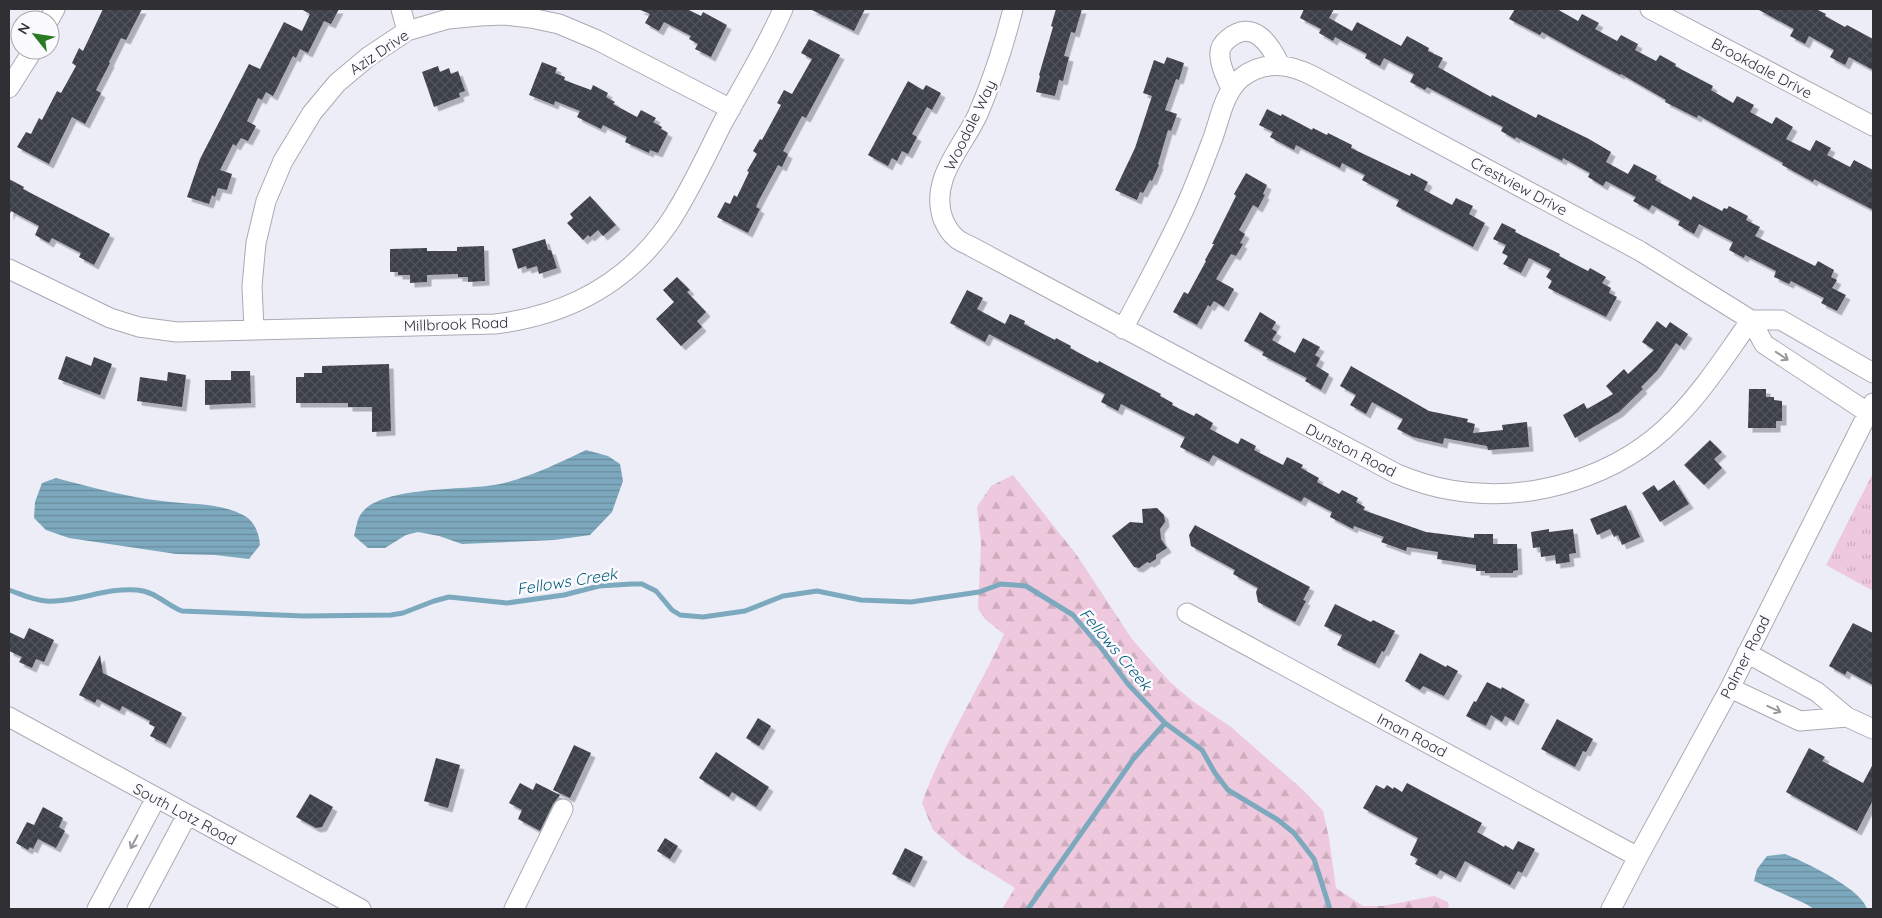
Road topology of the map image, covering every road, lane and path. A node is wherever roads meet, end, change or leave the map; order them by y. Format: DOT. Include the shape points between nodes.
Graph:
graph roads {
  1 [pos="401,9"];
  2 [pos="783,9"];
  3 [pos="1013,9"];
  4 [pos="1650,9"];
  5 [pos="446,14"];
  6 [pos="407,31"];
  7 [pos="27,60"];
  8 [pos="1280,65"];
  9 [pos="9,88"];
  10 [pos="1231,89"];
  11 [pos="730,109"];
  12 [pos="1873,126"];
  13 [pos="941,212"];
  14 [pos="9,269"];
  15 [pos="1752,320"];
  16 [pos="254,329"];
  17 [pos="1123,329"];
  18 [pos="1873,373"];
  19 [pos="1870,407"];
  20 [pos="1187,613"];
  21 [pos="1748,653"];
  22 [pos="1730,688"];
  23 [pos="9,717"];
  24 [pos="1847,717"];
  25 [pos="1873,729"];
  26 [pos="156,798"];
  27 [pos="563,809"];
  28 [pos="187,815"];
  29 [pos="1638,857"];
  30 [pos="97,909"];
  31 [pos="137,909"];
  32 [pos="362,909"];
  33 [pos="514,909"];
  34 [pos="1611,909"];
  1 -- 6 [label="street"];
  2 -- 11 [label="street, Millbrook Road"];
  3 -- 13 [label="street, Woodale Way" via="994,75 942,182"];
  4 -- 12 [label="street, Brookdale Drive"];
  5 -- 6 [label="street, Aziz Drive"];
  5 -- 11 [label="street, Aziz Drive" via="505,15 560,24"];
  6 -- 16 [label="street, Aziz Drive" via="368,57 338,83 312,113 283,161 266,201 256,243 252,286"];
  7 -- 9 [label="street"];
  8 -- 10 [label="street, Crestview Drive" via="1253,71"];
  8 -- 10 [label="street" via="1256,34 1246,31 1234,34 1225,41 1219,54"];
  8 -- 15 [label="street, Crestview Drive" via="1313,76 1640,251"];
  10 -- 17 [label="street, Crestview Drive" via="1182,213"];
  11 -- 16 [label="street, Millbrook Road" via="680,204 658,238 620,276 574,304 535,318 495,324"];
  13 -- 17 [label="street, Dunston Road" via="956,238"];
  14 -- 16 [label="street, Millbrook Road" via="92,311 139,327 177,332"];
  15 -- 17 [label="street, Dunston Road" via="1684,408 1662,431 1638,449 1591,475 1568,483 1528,491 1479,493 1414,481 1385,469"];
  15 -- 18 [label="street" via="1781,320"];
  15 -- 19 [label="street, one-way" via="1764,344"];
  19 -- 21 [label="street, Palmer Road"];
  20 -- 29 [label="street, Iman Road"];
  21 -- 22 [label="street, Palmer Road"];
  21 -- 24 [label="street" via="1817,692"];
  22 -- 24 [label="street, one-way" via="1800,721"];
  22 -- 29 [label="street, Palmer Road"];
  23 -- 26 [label="street, South Lotz Road"];
  24 -- 25 [label="street"];
  26 -- 28 [label="street, South Lotz Road"];
  26 -- 30 [label="street, one-way"];
  27 -- 33 [label="street"];
  28 -- 31 [label="street"];
  28 -- 32 [label="street, South Lotz Road"];
  29 -- 34 [label="street, Palmer Road"];
}
